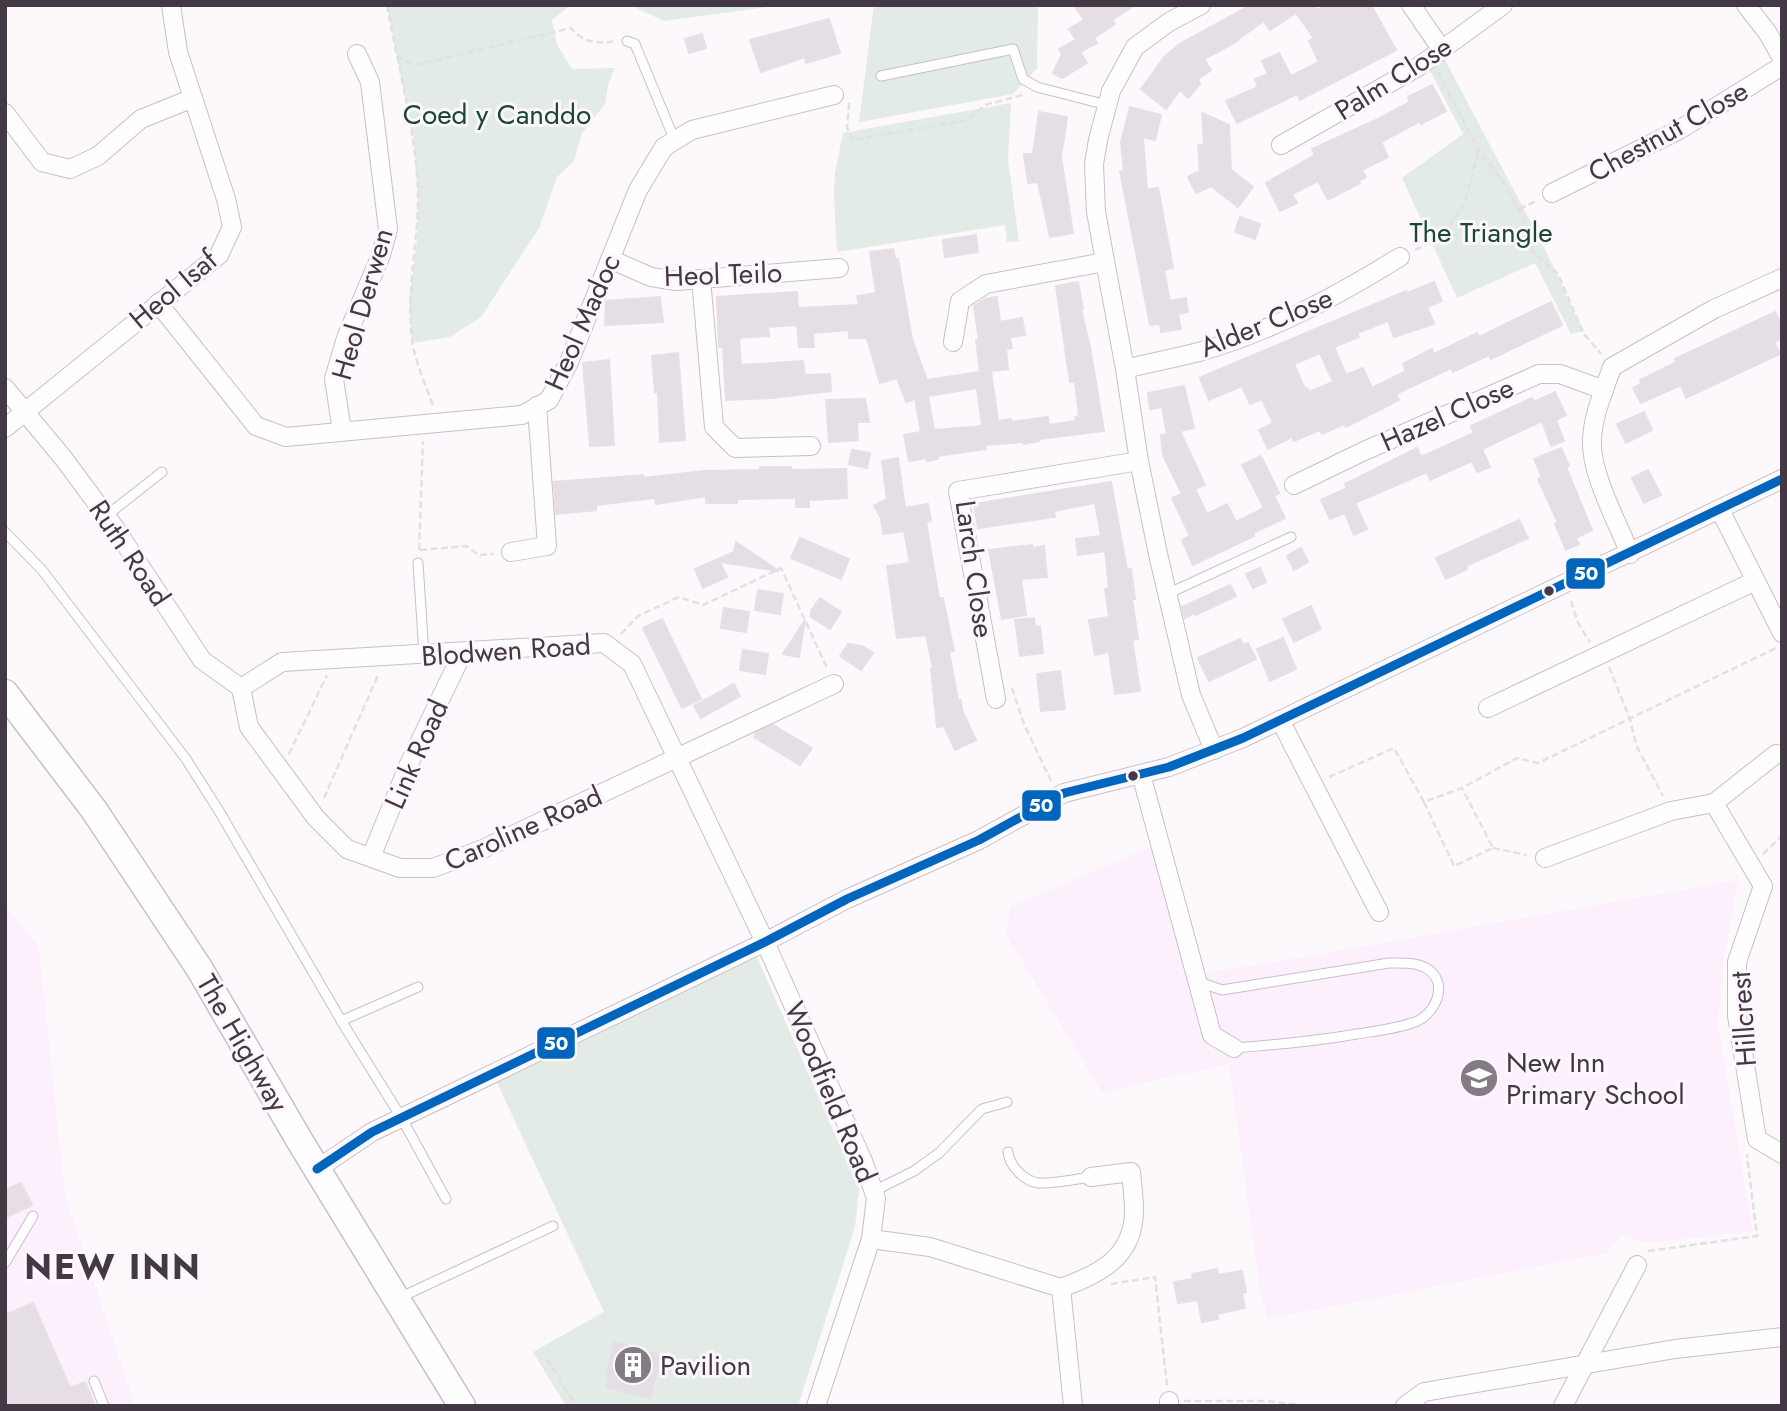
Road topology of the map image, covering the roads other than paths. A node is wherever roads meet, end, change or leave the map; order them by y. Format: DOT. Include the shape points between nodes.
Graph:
graph roads {
  1 [pos="171,5"];
  2 [pos="1201,5"];
  3 [pos="1411,5"];
  4 [pos="1503,5"];
  5 [pos="1746,5"];
  6 [pos="627,41"];
  7 [pos="357,54"];
  8 [pos="1437,54"];
  9 [pos="1782,58"];
  10 [pos="1782,66"];
  11 [pos="881,76"];
  12 [pos="834,95"];
  13 [pos="193,99"];
  14 [pos="1107,105"];
  15 [pos="5,113"];
  16 [pos="675,141"];
  17 [pos="1280,145"];
  18 [pos="1552,193"];
  19 [pos="1400,257"];
  20 [pos="610,259"];
  21 [pos="1105,262"];
  22 [pos="839,268"];
  23 [pos="1782,278"];
  24 [pos="701,279"];
  25 [pos="158,303"];
  26 [pos="953,342"];
  27 [pos="1125,369"];
  28 [pos="5,388"];
  29 [pos="1604,390"];
  30 [pos="537,406"];
  31 [pos="25,412"];
  32 [pos="5,428"];
  33 [pos="342,431"];
  34 [pos="811,446"];
  35 [pos="1139,461"];
  36 [pos="162,472"];
  37 [pos="1782,480"];
  38 [pos="1294,485"];
  39 [pos="1720,510"];
  40 [pos="106,516"];
  41 [pos="5,532"];
  42 [pos="1291,537"];
  43 [pos="511,552"];
  44 [pos="1630,554"];
  45 [pos="418,563"];
  46 [pos="1755,581"];
  47 [pos="1167,594"];
  48 [pos="1782,633"];
  49 [pos="463,652"];
  50 [pos="424,655"];
  51 [pos="834,684"];
  52 [pos="241,688"];
  53 [pos="5,694"];
  54 [pos="995,695"];
  55 [pos="1489,709"];
  56 [pos="1280,720"];
  57 [pos="1214,750"];
  58 [pos="1776,754"];
  59 [pos="676,759"];
  60 [pos="1141,774"];
  61 [pos="1714,803"];
  62 [pos="371,857"];
  63 [pos="1545,859"];
  64 [pos="1379,912"];
  65 [pos="765,942"];
  66 [pos="1197,982"];
  67 [pos="418,987"];
  68 [pos="341,1021"];
  69 [pos="1234,1048"];
  70 [pos="1007,1102"];
  71 [pos="401,1117"];
  72 [pos="1008,1152"];
  73 [pos="1782,1154"];
  74 [pos="317,1168"];
  75 [pos="1091,1177"];
  76 [pos="874,1191"];
  77 [pos="446,1199"];
  78 [pos="33,1216"];
  79 [pos="553,1226"];
  80 [pos="871,1239"];
  81 [pos="5,1264"];
  82 [pos="1637,1265"];
  83 [pos="1061,1288"];
  84 [pos="398,1299"];
  85 [pos="1782,1338"];
  86 [pos="1584,1366"];
  87 [pos="94,1381"];
  88 [pos="104,1406"];
  89 [pos="462,1406"];
  90 [pos="817,1406"];
  91 [pos="1073,1406"];
  92 [pos="1405,1406"];
  93 [pos="1563,1406"];
  1 -- 13 [label="street, Heol Isaf" via="178,52"];
  2 -- 14 [label="street" via="1135,47"];
  3 -- 8 [label="street"];
  4 -- 8 [label="street, Palm Close"];
  5 -- 9 [label="street"];
  6 -- 16 [label="lane" via="635,44"];
  7 -- 33 [label="street, Heol Derwen" via="370,82 388,229 334,379"];
  8 -- 17 [label="street, Palm Close"];
  10 -- 18 [label="street, Chestnut Close" via="1679,130"];
  11 -- 14 [label="lane" via="1013,49 1023,79 1037,87"];
  12 -- 16 [label="street, Heol Madoc" via="692,130"];
  13 -- 15 [label="street" via="141,119 98,156 70,169 42,162"];
  13 -- 25 [label="street, Heol Isaf" via="232,227 219,255"];
  14 -- 21 [label="street" via="1094,164"];
  16 -- 20 [label="street, Heol Madoc" via="664,147 638,190"];
  19 -- 27 [label="street, Alder Close" via="1273,325 1200,351"];
  20 -- 24 [label="street, Heol Teilo" via="651,277"];
  20 -- 30 [label="street, Heol Madoc" via="569,362 549,400"];
  21 -- 26 [label="street" via="986,285 960,301"];
  21 -- 27 [label="street"];
  22 -- 24 [label="street, Heol Teilo"];
  23 -- 29 [label="street" via="1714,309 1612,367"];
  24 -- 34 [label="street" via="714,428 735,448"];
  25 -- 31 [label="street, Heol Isaf"];
  25 -- 33 [label="street, Heol Madoc" via="256,426 286,437"];
  27 -- 35 [label="street"];
  28 -- 31 [label="street, Ruth Road"];
  29 -- 38 [label="street, Hazel Close" via="1560,374 1539,374"];
  29 -- 44 [label="street" via="1592,442 1599,480"];
  30 -- 33 [label="street, Heol Madoc" via="522,415"];
  30 -- 43 [label="street" via="547,547"];
  31 -- 32 [label="street"];
  31 -- 40 [label="street, Ruth Road"];
  35 -- 47 [label="street"];
  35 -- 54 [label="street, Larch Close" via="958,491"];
  36 -- 40 [label="lane"];
  37 -- 39 [label="street"];
  39 -- 44 [label="street"];
  39 -- 46 [label="street"];
  40 -- 52 [label="street, Ruth Road" via="202,660"];
  41 -- 68 [label="lane" via="42,570 186,759"];
  42 -- 47 [label="lane"];
  44 -- 56 [label="street"];
  45 -- 50 [label="lane"];
  46 -- 48 [label="street"];
  46 -- 55 [label="street"];
  47 -- 57 [label="street" via="1191,695"];
  49 -- 50 [label="street, Blodwen Road"];
  49 -- 59 [label="street, Blodwen Road" via="604,643 632,664"];
  49 -- 62 [label="street, Link Road"];
  50 -- 52 [label="street, Blodwen Road" via="282,662"];
  51 -- 59 [label="street, Caroline Road"];
  52 -- 62 [label="street, Caroline Road" via="249,727 316,818 347,849"];
  53 -- 74 [label="street, The Highway" via="94,810 198,968"];
  56 -- 57 [label="street"];
  56 -- 64 [label="street"];
  57 -- 60 [label="street"];
  58 -- 61 [label="street"];
  59 -- 62 [label="street, Caroline Road" via="433,868 400,868"];
  59 -- 65 [label="street, Blodwen Road"];
  60 -- 65 [label="street" via="1058,796 979,840 846,899"];
  60 -- 66 [label="street"];
  61 -- 63 [label="street" via="1671,811"];
  61 -- 73 [label="street, Hillcrest" via="1763,886 1737,962 1737,1016 1757,1139"];
  65 -- 71 [label="street"];
  65 -- 76 [label="street, Woodfield Road"];
  66 -- 69 [label="street" via="1212,1035"];
  66 -- 69 [label="lane" via="1222,990 1389,963 1414,963 1436,979 1439,995 1431,1012 1418,1021 1303,1043"];
  67 -- 68 [label="lane"];
  68 -- 71 [label="lane"];
  70 -- 76 [label="lane" via="982,1109 939,1153"];
  71 -- 74 [label="street"];
  71 -- 77 [label="lane"];
  72 -- 75 [label="lane" via="1015,1168 1037,1183"];
  74 -- 84 [label="street, The Highway"];
  75 -- 83 [label="street" via="1130,1172 1135,1212 1126,1247 1096,1276"];
  76 -- 80 [label="street, Woodfield Road"];
  78 -- 81 [label="lane"];
  79 -- 84 [label="lane"];
  80 -- 83 [label="street" via="930,1247"];
  80 -- 90 [label="street, Woodfield Road"];
  82 -- 86 [label="street"];
  83 -- 91 [label="street"];
  84 -- 89 [label="street, The Highway"];
  85 -- 86 [label="street" via="1675,1349"];
  86 -- 92 [label="street" via="1424,1392"];
  86 -- 93 [label="street"];
  87 -- 88 [label="lane"];
}
